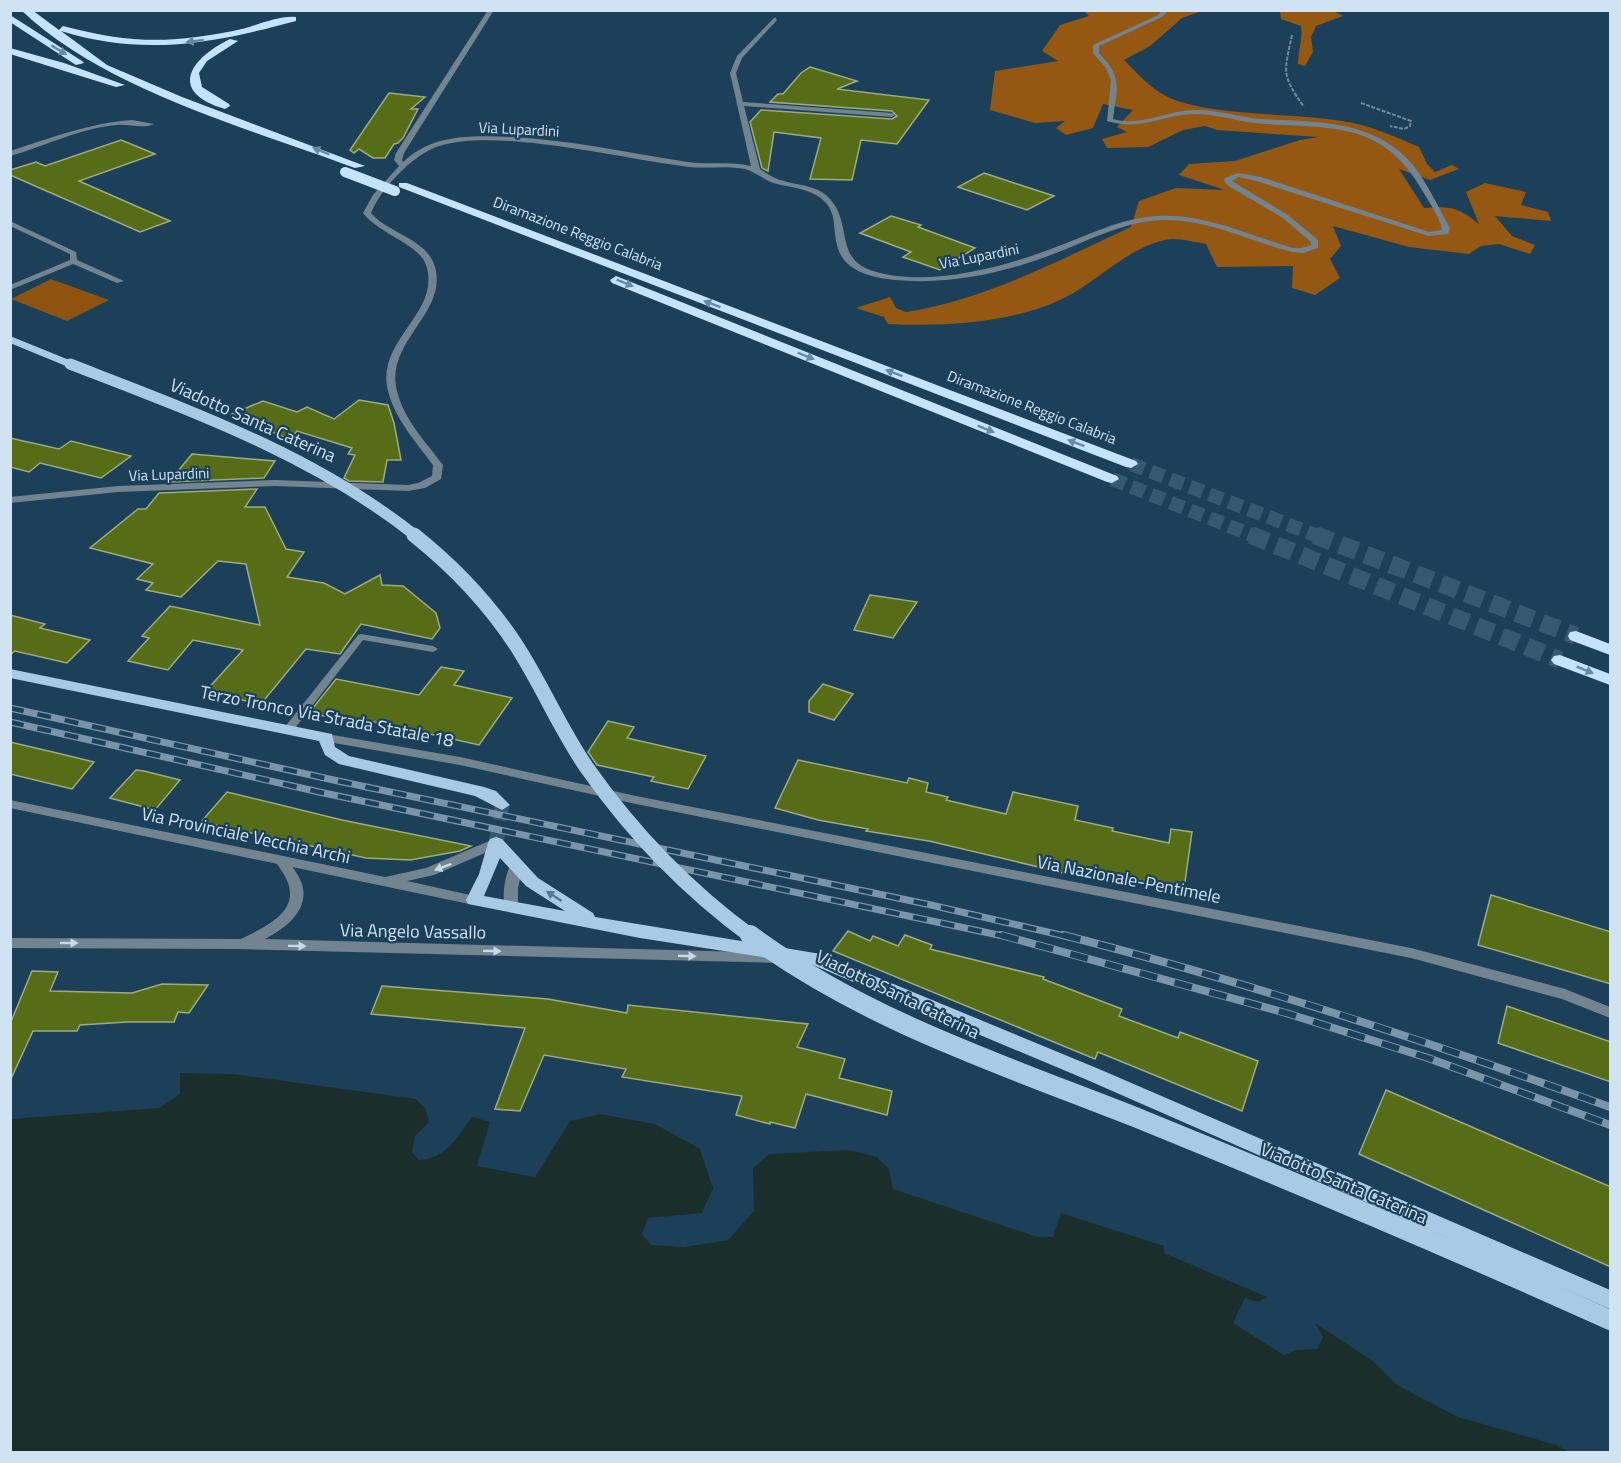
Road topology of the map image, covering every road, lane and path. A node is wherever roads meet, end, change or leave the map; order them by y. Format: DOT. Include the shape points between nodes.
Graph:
graph roads {
  1 [pos="25,10"];
  2 [pos="491,10"];
  3 [pos="1166,10"];
  4 [pos="304,14"];
  5 [pos="10,18"];
  6 [pos="293,19"];
  7 [pos="774,19"];
  8 [pos="37,20"];
  9 [pos="1292,35"];
  10 [pos="10,51"];
  11 [pos="133,90"];
  12 [pos="740,104"];
  13 [pos="892,115"];
  14 [pos="1307,123"];
  15 [pos="150,124"];
  16 [pos="283,136"];
  17 [pos="10,154"];
  18 [pos="402,166"];
  19 [pos="756,170"];
  20 [pos="399,188"];
  21 [pos="10,223"];
  22 [pos="73,261"];
  23 [pos="120,281"];
  24 [pos="10,288"];
  25 [pos="10,339"];
  26 [pos="1131,464"];
  27 [pos="1112,479"];
  28 [pos="10,500"];
  29 [pos="1576,636"];
  30 [pos="433,649"];
  31 [pos="1611,650"];
  32 [pos="1560,660"];
  33 [pos="10,673"];
  34 [pos="1611,680"];
  35 [pos="288,730"];
  36 [pos="327,738"];
  37 [pos="636,800"];
  38 [pos="10,804"];
  39 [pos="502,805"];
  40 [pos="496,843"];
  41 [pos="283,862"];
  42 [pos="516,866"];
  43 [pos="385,881"];
  44 [pos="474,900"];
  45 [pos="511,907"];
  46 [pos="595,922"];
  47 [pos="10,943"];
  48 [pos="239,945"];
  49 [pos="815,959"];
  50 [pos="1611,1013"];
  51 [pos="1611,1300"];
  52 [pos="1611,1320"];
  1 -- 8 [label="highway, Diramazione Reggio Calabria"];
  2 -- 18 [label="street" via="400,153 398,160"];
  3 -- 14 [label="street, Via Lupardini" via="1096,45 1096,53 1114,80 1109,120 1136,124 1193,112"];
  4 -- 6 [label="highway"];
  5 -- 11 [label="highway, Diramazione Reggio Calabria, one-way" via="87,67"];
  6 -- 8 [label="highway, one-way" via="210,39 148,44 88,39"];
  6 -- 16 [label="highway" via="214,51 198,64 193,81 206,96"];
  7 -- 12 [label="street" via="734,64 734,87"];
  8 -- 16 [label="highway, Diramazione Reggio Calabria" via="104,67 178,99"];
  9 -- 14 [label="path" via="1284,71 1303,105"];
  10 -- 11 [label="highway"];
  11 -- 20 [label="highway, Diramazione Reggio Calabria, bridge" via="345,172"];
  12 -- 13 [label="street"];
  12 -- 19 [label="street"];
  14 -- 19 [label="street, Via Lupardini" via="1359,132 1395,151 1409,165 1445,232 1429,234 1238,175 1228,180 1230,183 1298,224 1315,246 1292,250 1215,226 1148,219 1106,230 1033,259 978,272 951,278 891,277 858,268 847,259 841,248 839,225 826,199"];
  15 -- 17 [label="street" via="109,123"];
  20 -- 16 [label="highway, Diramazione Reggio Calabria, one-way" via="359,166"];
  18 -- 19 [label="street, Via Lupardini" via="438,144 484,140 546,143 692,165"];
  18 -- 28 [label="street, Via Lupardini" via="367,213 418,249 431,266 432,292 395,355 390,379 413,436 438,465 437,477 408,488 274,483 118,489"];
  26 -- 20 [label="highway, Diramazione Reggio Calabria, one-way"];
  20 -- 27 [label="highway, Diramazione Reggio Calabria, one-way"];
  21 -- 22 [label="lane" via="74,253"];
  22 -- 23 [label="lane"];
  22 -- 24 [label="lane"];
  25 -- 52 [label="main road, Viadotto Santa Caterina, bridge" via="291,455 333,477 402,526 468,586 508,634 567,738 600,786 647,839 704,898 764,946 826,986 960,1047 1386,1220"];
  29 -- 31 [label="highway"];
  30 -- 35 [label="lane" via="361,637"];
  32 -- 34 [label="highway, one-way"];
  33 -- 35 [label="main road, Terzo Tronco Via Strada Statale 18"];
  35 -- 36 [label="main road, Terzo Tronco Via Strada Statale 18"];
  36 -- 37 [label="street, Terzo Tronco Via Strada Statale 18" via="482,766"];
  36 -- 39 [label="main road" via="326,745 332,754 344,760 478,791"];
  37 -- 50 [label="street, Via Nazionale-Pentimele" via="1411,953 1564,994"];
  38 -- 41 [label="street, Via Provinciale Vecchia Archi"];
  40 -- 42 [label="main road"];
  40 -- 43 [label="street, one-way" via="429,872"];
  40 -- 44 [label="main road"];
  41 -- 43 [label="street, Via Provinciale Vecchia Archi"];
  41 -- 48 [label="street" via="296,884 296,902 282,923"];
  42 -- 45 [label="street"];
  46 -- 42 [label="main road, one-way" via="532,882"];
  43 -- 44 [label="street, Via Provinciale Vecchia Archi"];
  44 -- 45 [label="main road"];
  45 -- 46 [label="main road"];
  46 -- 49 [label="main road"];
  47 -- 48 [label="street, Via Angelo Vassallo, one-way"];
  48 -- 49 [label="street, Via Angelo Vassallo, one-way"];
  49 -- 51 [label="main road" via="1092,1074"];
}
